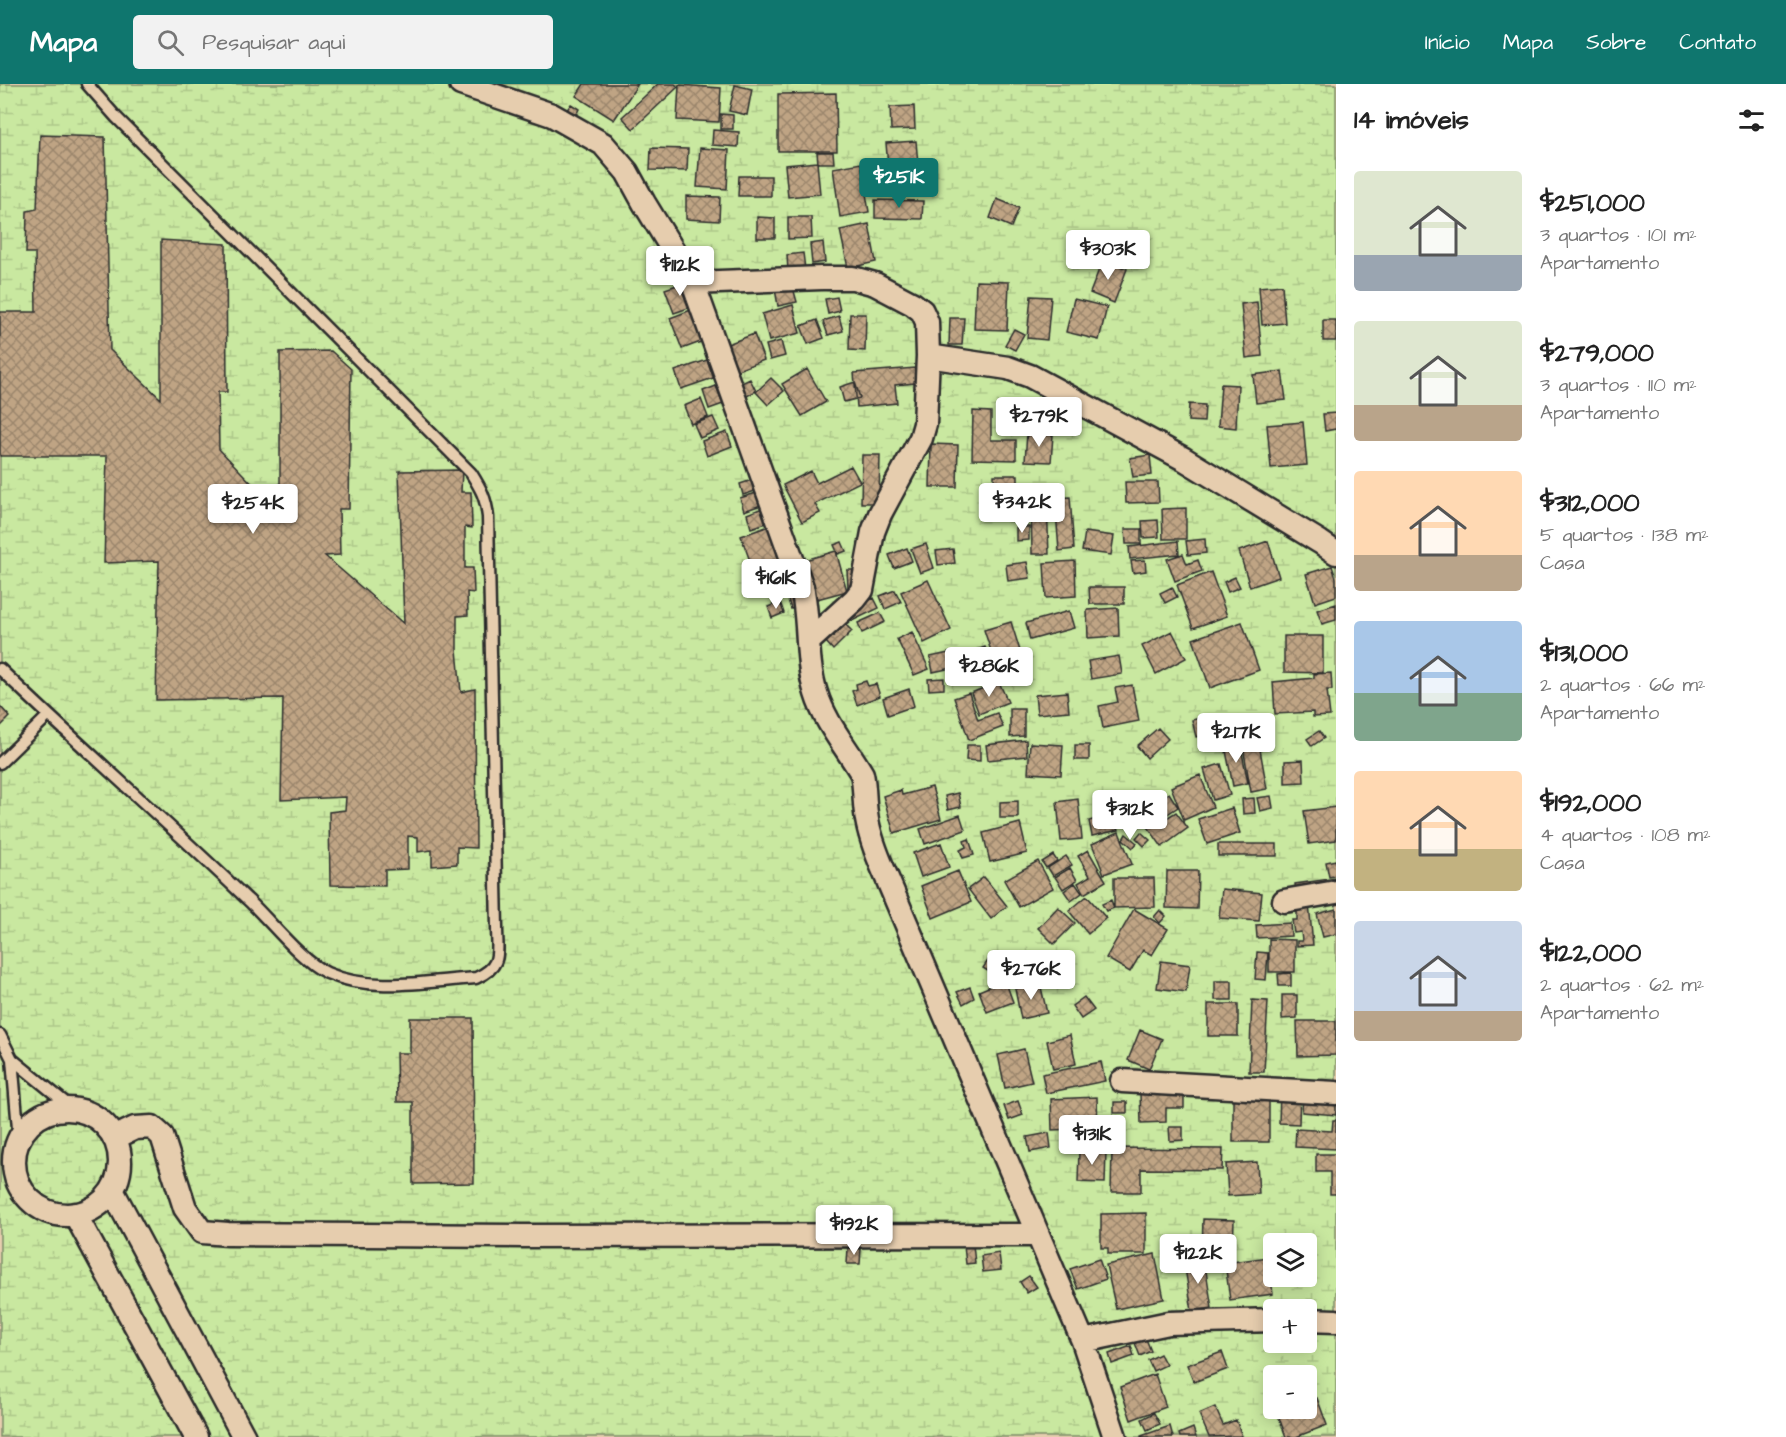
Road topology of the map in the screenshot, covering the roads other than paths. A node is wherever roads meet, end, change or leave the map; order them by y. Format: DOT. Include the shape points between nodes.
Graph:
graph roads {
  1 [pos="87,84"];
  2 [pos="461,84"];
  3 [pos="693,283"];
  4 [pos="928,356"];
  5 [pos="1336,553"];
  6 [pos="808,642"];
  7 [pos="0,669"];
  8 [pos="48,716"];
  9 [pos="0,763"];
  10 [pos="1336,892"];
  11 [pos="1284,901"];
  12 [pos="0,1035"];
  13 [pos="12,1059"];
  14 [pos="1122,1082"];
  15 [pos="1336,1093"];
  16 [pos="72,1108"];
  17 [pos="114,1138"];
  18 [pos="19,1140"];
  19 [pos="8,1177"];
  20 [pos="112,1190"];
  21 [pos="75,1214"];
  22 [pos="1038,1235"];
  23 [pos="1263,1320"];
  24 [pos="1317,1320"];
  25 [pos="1336,1321"];
  26 [pos="1083,1341"];
  27 [pos="196,1437"];
  28 [pos="244,1437"];
  29 [pos="1115,1437"];
  1 -- 8 [label="lane" via="471,473 481,489 488,517 497,916 494,966 476,978 378,985 326,973 306,959 248,899"];
  2 -- 3 [label="street" via="552,115 603,144 627,172"];
  3 -- 4 [label="street" via="853,278 875,284 922,311 927,322"];
  3 -- 6 [label="street" via="802,587"];
  4 -- 5 [label="street" via="1008,368 1030,376 1184,459"];
  4 -- 6 [label="street" via="925,424 873,532 862,590"];
  6 -- 22 [label="street" via="811,673 821,708 862,774 865,812 880,864"];
  7 -- 8 [label="lane"];
  8 -- 9 [label="lane"];
  10 -- 11 [label="street"];
  12 -- 13 [label="lane"];
  13 -- 16 [label="lane"];
  13 -- 18 [label="lane"];
  14 -- 15 [label="street"];
  16 -- 17 [label="street" via="104,1123"];
  16 -- 18 [label="street" via="40,1115"];
  17 -- 20 [label="street" via="120,1155 119,1173"];
  17 -- 22 [label="street" via="135,1128 152,1127 162,1136 185,1208 202,1232"];
  18 -- 19 [label="street"];
  19 -- 21 [label="street" via="44,1210 59,1215"];
  20 -- 21 [label="street" via="90,1210"];
  20 -- 28 [label="street"];
  21 -- 27 [label="street"];
  22 -- 26 [label="street"];
  23 -- 26 [label="street" via="1169,1323"];
  24 -- 25 [label="street"];
  26 -- 29 [label="street"];
}
